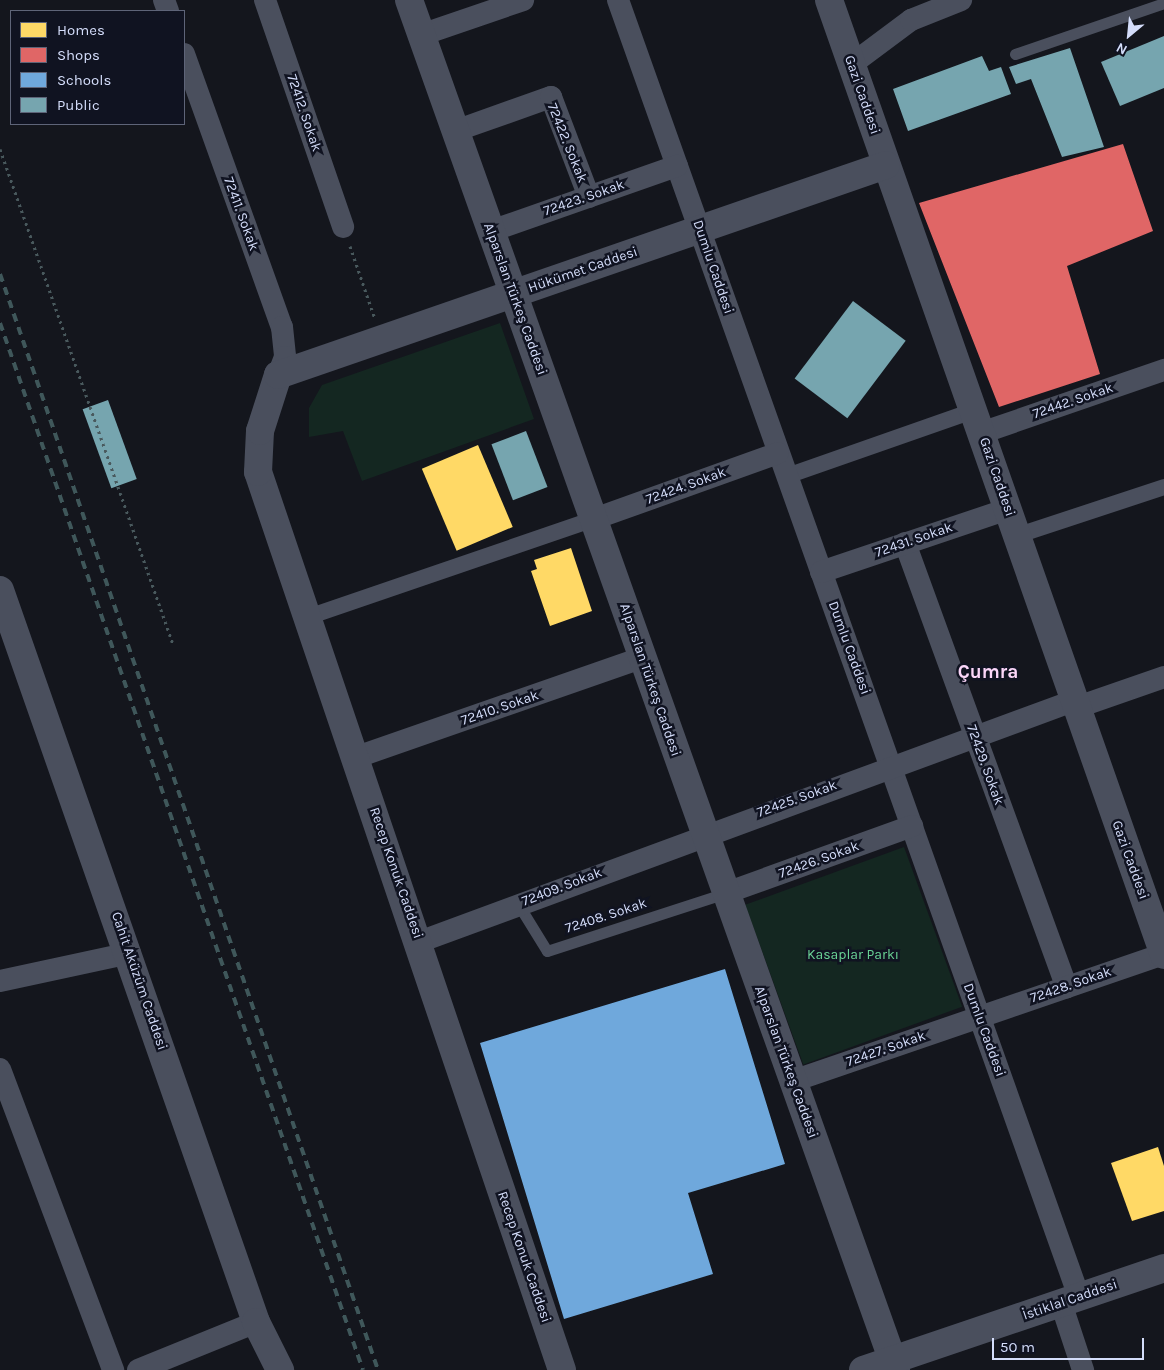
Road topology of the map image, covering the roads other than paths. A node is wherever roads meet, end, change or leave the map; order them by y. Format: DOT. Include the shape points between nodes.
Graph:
graph roads {
  1 [pos="265,0"];
  2 [pos="409,0"];
  3 [pos="523,0"];
  4 [pos="618,0"];
  5 [pos="829,0"];
  6 [pos="962,0"];
  7 [pos="1164,3"];
  8 [pos="421,35"];
  9 [pos="1015,54"];
  10 [pos="185,57"];
  11 [pos="852,64"];
  12 [pos="455,131"];
  13 [pos="886,165"];
  14 [pos="677,166"];
  15 [pos="589,197"];
  16 [pos="343,227"];
  17 [pos="700,229"];
  18 [pos="491,231"];
  19 [pos="513,295"];
  20 [pos="1164,370"];
  21 [pos="278,375"];
  22 [pos="977,422"];
  23 [pos="778,454"];
  24 [pos="787,476"];
  25 [pos="1164,487"];
  26 [pos="1008,509"];
  27 [pos="594,519"];
  28 [pos="1016,536"];
  29 [pos="905,543"];
  30 [pos="821,572"];
  31 [pos="0,590"];
  32 [pos="308,616"];
  33 [pos="642,658"];
  34 [pos="1164,677"];
  35 [pos="1074,704"];
  36 [pos="974,735"];
  37 [pos="357,758"];
  38 [pos="890,764"];
  39 [pos="912,826"];
  40 [pos="705,833"];
  41 [pos="726,893"];
  42 [pos="518,904"];
  43 [pos="419,942"];
  44 [pos="130,953"];
  45 [pos="1164,954"];
  46 [pos="0,981"];
  47 [pos="1067,987"];
  48 [pos="979,1017"];
  49 [pos="0,1069"];
  50 [pos="793,1081"];
  51 [pos="1164,1268"];
  52 [pos="1070,1300"];
  53 [pos="256,1322"];
  54 [pos="894,1365"];
  55 [pos="113,1370"];
  56 [pos="138,1370"];
  57 [pos="280,1370"];
  58 [pos="562,1370"];
  59 [pos="863,1370"];
  60 [pos="1083,1370"];
  1 -- 16 [label="street, 72412. Sokak"];
  2 -- 8 [label="street, Alparslan Türkeş Caddesi"];
  3 -- 8 [label="street"];
  4 -- 14 [label="street, Dumlu Caddesi"];
  5 -- 11 [label="street, Gazi Caddesi"];
  6 -- 11 [label="street" via="911,20"];
  7 -- 9 [label="lane"];
  8 -- 12 [label="street, Alparslan Türkeş Caddesi"];
  10 -- 21 [label="street, 72411. Sokak" via="282,327 285,357"];
  11 -- 13 [label="street, Gazi Caddesi"];
  12 -- 15 [label="street, 72422. Sokak" via="551,97"];
  12 -- 18 [label="street, Alparslan Türkeş Caddesi"];
  13 -- 17 [label="street, Hükümet Caddesi"];
  13 -- 22 [label="street, Gazi Caddesi"];
  14 -- 15 [label="street, 72423. Sokak"];
  14 -- 17 [label="street, Dumlu Caddesi"];
  15 -- 18 [label="street, 72423. Sokak"];
  17 -- 19 [label="street, Hükümet Caddesi"];
  17 -- 23 [label="street, Dumlu Caddesi"];
  18 -- 19 [label="street, Alparslan Türkeş Caddesi"];
  19 -- 21 [label="street, Hükümet Caddesi"];
  19 -- 27 [label="street, Alparslan Türkeş Caddesi"];
  20 -- 22 [label="street, 72442. Sokak"];
  21 -- 32 [label="street, Recep Konuk Caddesi" via="260,432 258,472"];
  22 -- 24 [label="street"];
  22 -- 26 [label="street, Gazi Caddesi"];
  23 -- 24 [label="street, Dumlu Caddesi"];
  23 -- 27 [label="street, 72424. Sokak"];
  24 -- 30 [label="street, Dumlu Caddesi"];
  25 -- 28 [label="street"];
  26 -- 28 [label="street, Gazi Caddesi"];
  26 -- 29 [label="street, 72431. Sokak"];
  27 -- 32 [label="street"];
  27 -- 33 [label="street, Alparslan Türkeş Caddesi"];
  28 -- 35 [label="street, Gazi Caddesi"];
  29 -- 30 [label="street, 72431. Sokak"];
  29 -- 36 [label="street, 72429. Sokak"];
  30 -- 38 [label="street, Dumlu Caddesi"];
  31 -- 44 [label="street, Cahit Aküzüm Caddesi"];
  32 -- 37 [label="street, Recep Konuk Caddesi"];
  33 -- 37 [label="street, 72410. Sokak"];
  33 -- 40 [label="street, Alparslan Türkeş Caddesi"];
  34 -- 35 [label="street, 72425. Sokak"];
  35 -- 36 [label="street, 72425. Sokak"];
  35 -- 45 [label="street, Gazi Caddesi"];
  36 -- 38 [label="street, 72425. Sokak"];
  36 -- 47 [label="street, 72429. Sokak"];
  37 -- 43 [label="street, Recep Konuk Caddesi"];
  38 -- 39 [label="street, Dumlu Caddesi"];
  38 -- 40 [label="street, 72425. Sokak"];
  39 -- 41 [label="street, 72426. Sokak"];
  39 -- 48 [label="street, Dumlu Caddesi"];
  40 -- 41 [label="street, Alparslan Türkeş Caddesi"];
  40 -- 42 [label="street, 72409. Sokak"];
  41 -- 42 [label="lane, 72408. Sokak" via="547,951"];
  41 -- 50 [label="street, Alparslan Türkeş Caddesi"];
  42 -- 43 [label="street, 72409. Sokak"];
  43 -- 58 [label="street, Recep Konuk Caddesi"];
  44 -- 46 [label="street"];
  44 -- 53 [label="street, Cahit Aküzüm Caddesi"];
  45 -- 47 [label="street, 72428. Sokak"];
  47 -- 48 [label="street, 72428. Sokak"];
  48 -- 50 [label="street, 72427. Sokak"];
  48 -- 52 [label="street, Dumlu Caddesi"];
  49 -- 55 [label="street"];
  50 -- 54 [label="street, Alparslan Türkeş Caddesi"];
  51 -- 52 [label="street, İstiklal Caddesi"];
  52 -- 54 [label="street, İstiklal Caddesi"];
  52 -- 60 [label="street, Dumlu Caddesi"];
  53 -- 56 [label="street"];
  53 -- 57 [label="street, Cahit Aküzüm Caddesi"];
  54 -- 59 [label="street, İstiklal Caddesi"];
}
